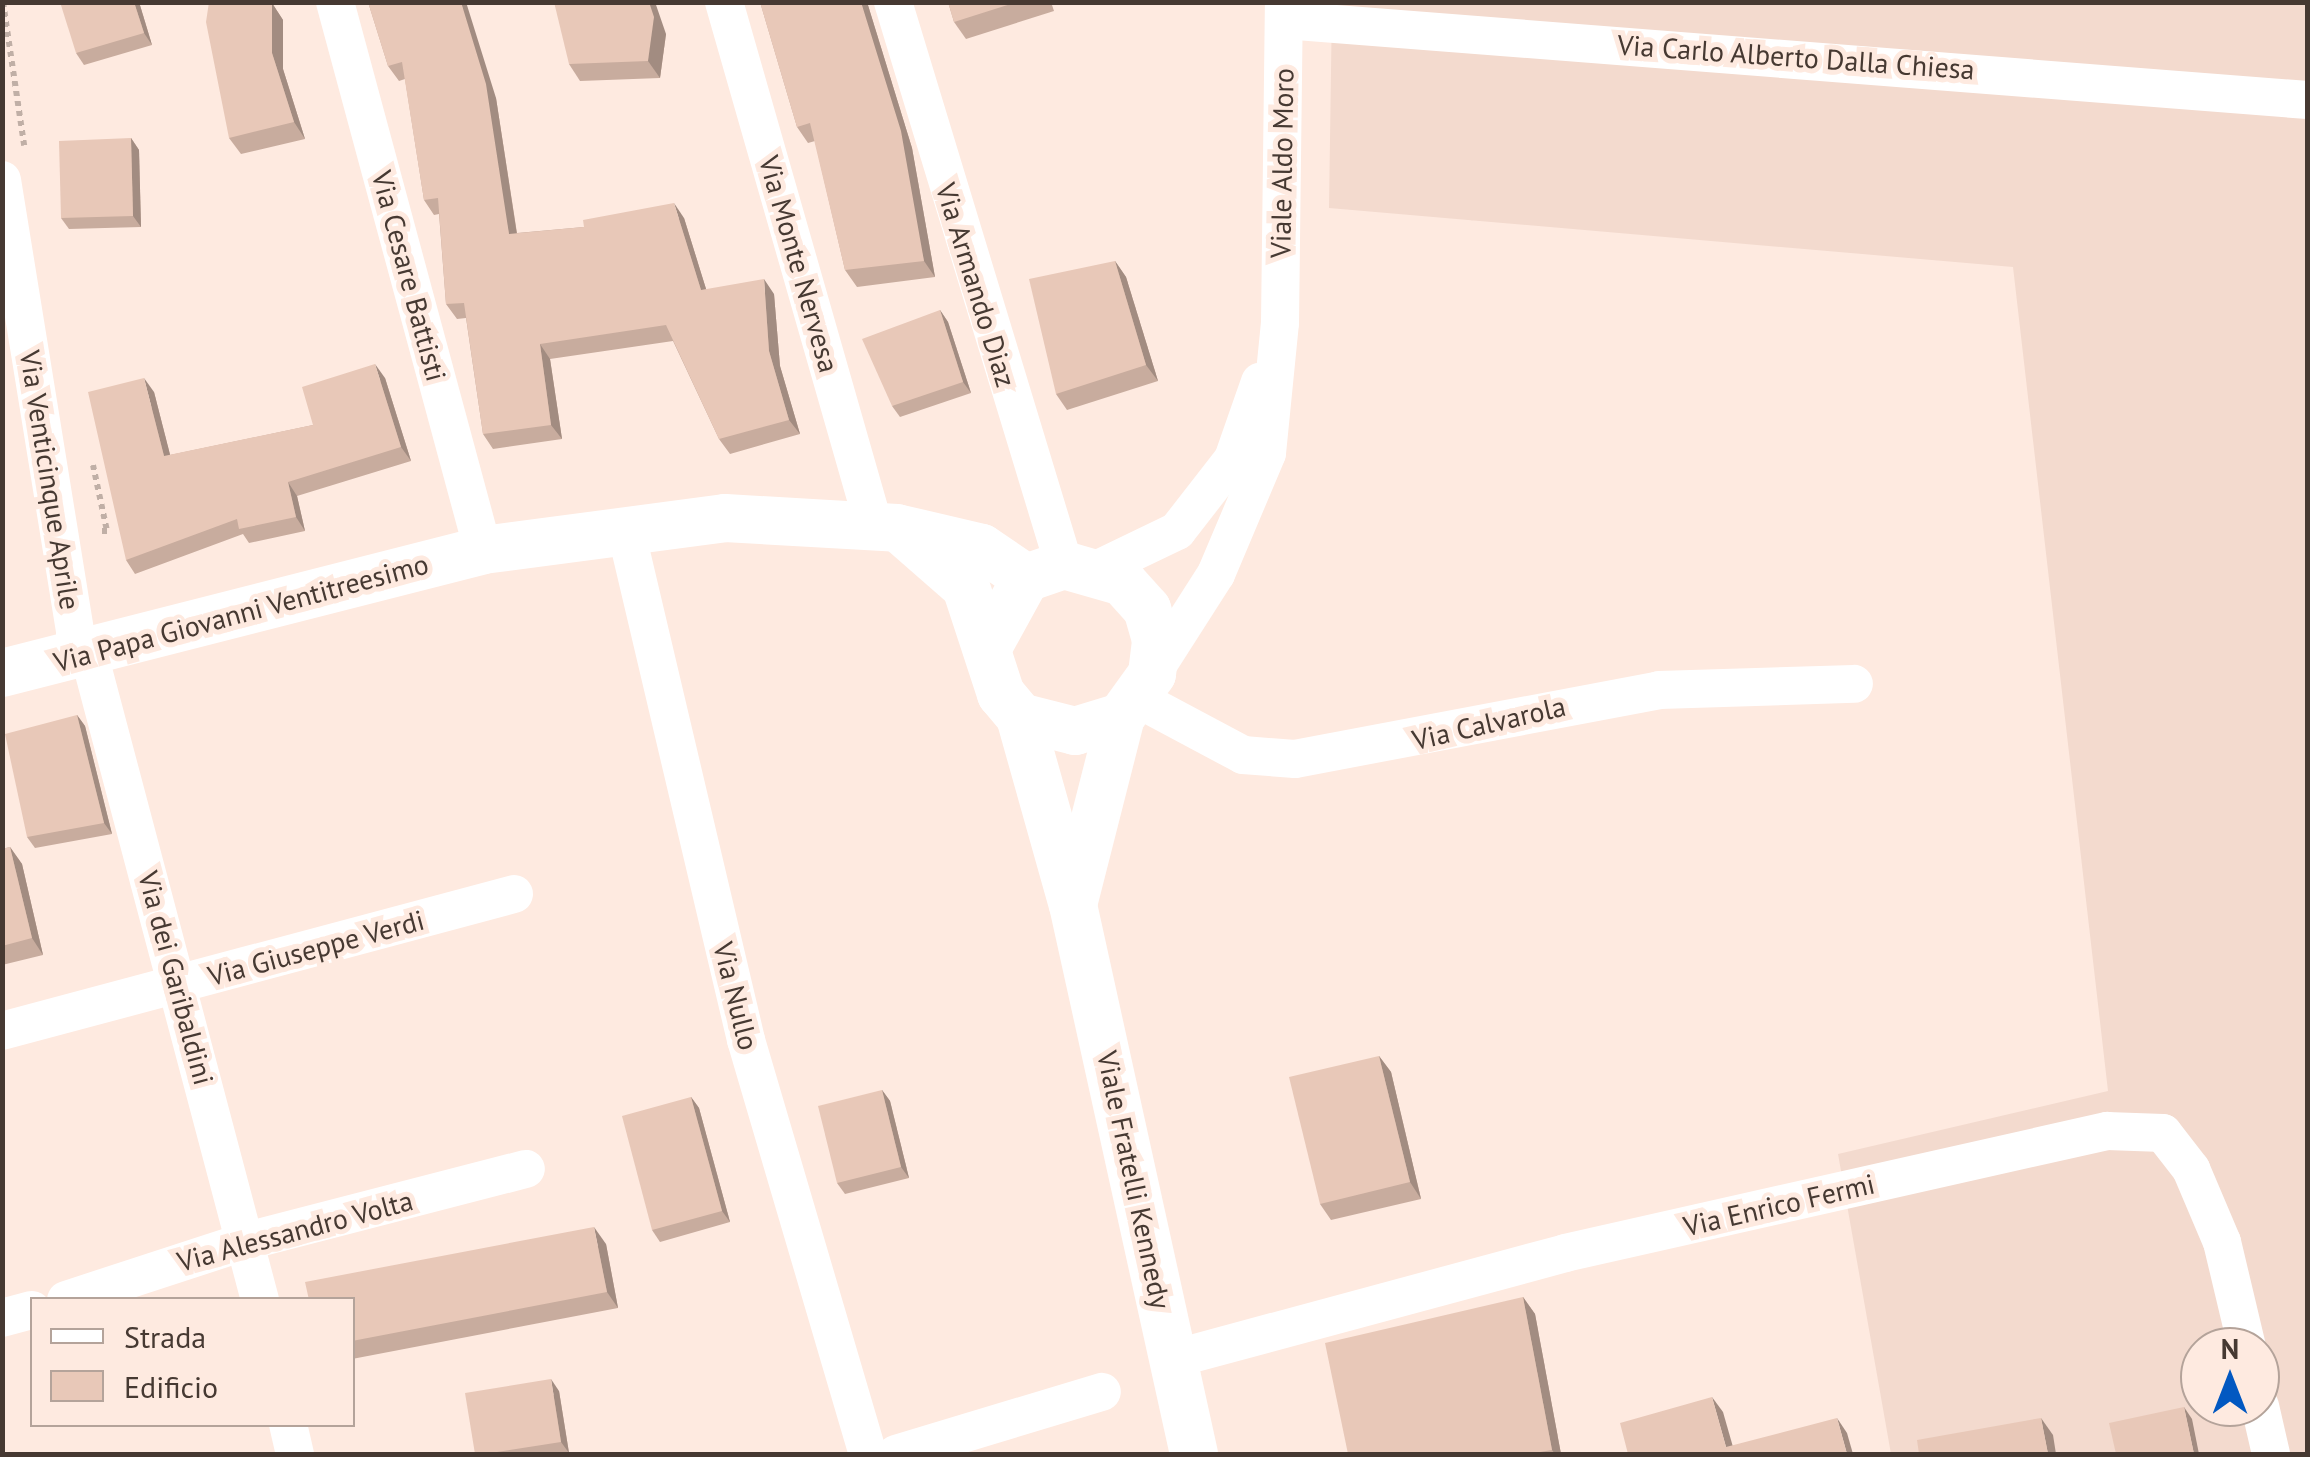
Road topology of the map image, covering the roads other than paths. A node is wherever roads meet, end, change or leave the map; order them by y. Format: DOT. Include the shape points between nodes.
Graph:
graph roads {
  1 [pos="334,2"];
  2 [pos="724,2"];
  3 [pos="894,2"];
  4 [pos="1284,12"];
  5 [pos="2308,100"];
  6 [pos="2,180"];
  7 [pos="1280,322"];
  8 [pos="886,527"];
  9 [pos="626,532"];
  10 [pos="483,550"];
  11 [pos="1062,571"];
  12 [pos="988,647"];
  13 [pos="90,658"];
  14 [pos="2,673"];
  15 [pos="1854,684"];
  16 [pos="1138,697"];
  17 [pos="1020,717"];
  18 [pos="514,894"];
  19 [pos="1073,905"];
  20 [pos="178,986"];
  21 [pos="2,1031"];
  22 [pos="526,1170"];
  23 [pos="247,1241"];
  24 [pos="75,1297"];
  25 [pos="259,1297"];
  26 [pos="30,1311"];
  27 [pos="2,1318"];
  28 [pos="2241,1327"];
  29 [pos="1173,1359"];
  30 [pos="1102,1392"];
  31 [pos="289,1427"];
  32 [pos="2265,1427"];
  33 [pos="295,1454"];
  34 [pos="868,1454"];
  35 [pos="896,1454"];
  36 [pos="1194,1454"];
  37 [pos="2271,1454"];
  1 -- 10 [label="street, Via Cesare Battisti"];
  2 -- 8 [label="street, Via Monte Nervesa"];
  3 -- 11 [label="street, Via Armando Diaz"];
  4 -- 5 [label="street, Via Carlo Alberto Dalla Chiesa"];
  4 -- 7 [label="street, Viale Aldo Moro"];
  6 -- 13 [label="street, Via Venticinque Aprile" via="75,633"];
  7 -- 11 [label="street, Viale Aldo Moro" via="1233,459 1177,531"];
  7 -- 16 [label="street, Viale Aldo Moro" via="1267,454 1216,574"];
  8 -- 9 [label="street, Via Papa Giovanni Ventitreesimo" via="726,518"];
  8 -- 11 [label="street, Via Papa Giovanni Ventitreesimo"];
  8 -- 12 [label="street" via="966,587"];
  9 -- 10 [label="street, Via Papa Giovanni Ventitreesimo"];
  9 -- 34 [label="street, Via Nullo" via="746,1040"];
  10 -- 13 [label="street, Via Papa Giovanni Ventitreesimo" via="343,580"];
  11 -- 12 [label="street"];
  11 -- 16 [label="street" via="1147,609"];
  12 -- 17 [label="street" via="1000,694"];
  13 -- 14 [label="street, Via Papa Giovanni Ventitreesimo"];
  13 -- 20 [label="street, Via dei Garibaldini"];
  15 -- 16 [label="street, Via Calvarola" via="1659,690 1295,759 1243,755"];
  16 -- 17 [label="street" via="1075,731"];
  16 -- 19 [label="street, Viale Fratelli Kennedy"];
  17 -- 19 [label="street, Viale Fratelli Kennedy"];
  18 -- 20 [label="street, Via Giuseppe Verdi"];
  19 -- 29 [label="street, Viale Fratelli Kennedy"];
  20 -- 21 [label="street, Via Giuseppe Verdi"];
  20 -- 23 [label="street, Via dei Garibaldini"];
  22 -- 23 [label="street, Via Alessandro Volta"];
  23 -- 24 [label="street, Via Alessandro Volta"];
  23 -- 25 [label="street, Via dei Garibaldini"];
  26 -- 27 [label="street"];
  28 -- 29 [label="street, Via Enrico Fermi" via="2222,1242 2192,1170 2163,1134 2107,1130 1565,1253"];
  29 -- 36 [label="street, Viale Fratelli Kennedy"];
  30 -- 35 [label="street"];
  31 -- 33 [label="street"];
  32 -- 37 [label="street"];
}
